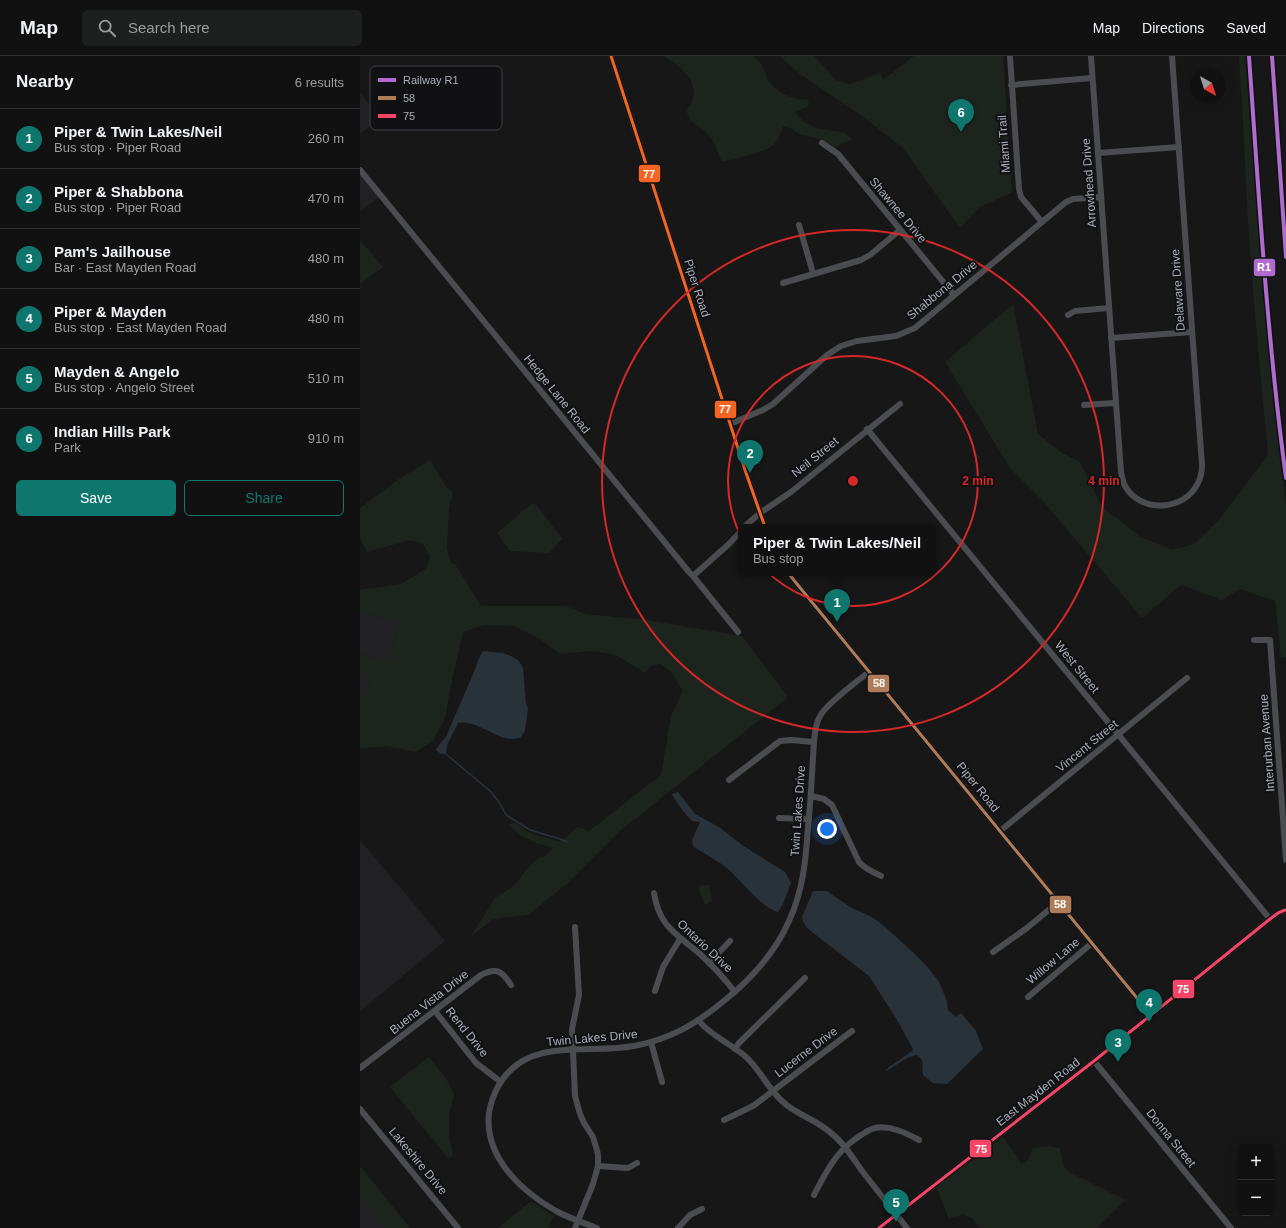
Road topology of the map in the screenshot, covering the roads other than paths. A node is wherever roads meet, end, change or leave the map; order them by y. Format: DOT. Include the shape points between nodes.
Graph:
graph roads {
  1 [pos="611,56"];
  2 [pos="1010,56"];
  3 [pos="1091,56"];
  4 [pos="1172,56"];
  5 [pos="1092,78"];
  6 [pos="1012,85"];
  7 [pos="822,143"];
  8 [pos="1179,147"];
  9 [pos="1098,153"];
  10 [pos="360,170"];
  11 [pos="1101,197"];
  12 [pos="1042,222"];
  13 [pos="799,225"];
  14 [pos="900,230"];
  15 [pos="813,273"];
  16 [pos="783,283"];
  17 [pos="954,295"];
  18 [pos="1108,308"];
  19 [pos="1068,315"];
  20 [pos="1192,332"];
  21 [pos="1111,338"];
  22 [pos="1115,403"];
  23 [pos="900,404"];
  24 [pos="1084,406"];
  25 [pos="730,424"];
  26 [pos="867,429"];
  27 [pos="1169,505"];
  28 [pos="760,513"];
  29 [pos="747,524"];
  30 [pos="764,524"];
  31 [pos="738,535"];
  32 [pos="693,576"];
  33 [pos="790,576"];
  34 [pos="738,632"];
  35 [pos="1254,640"];
  36 [pos="869,672"];
  37 [pos="1187,678"];
  38 [pos="1118,735"];
  39 [pos="814,742"];
  40 [pos="729,780"];
  41 [pos="811,796"];
  42 [pos="779,818"];
  43 [pos="809,819"];
  44 [pos="1000,831"];
  45 [pos="1286,860"];
  46 [pos="881,876"];
  47 [pos="654,893"];
  48 [pos="1058,902"];
  49 [pos="1286,910"];
  50 [pos="1270,919"];
  51 [pos="575,927"];
  52 [pos="680,940"];
  53 [pos="730,940"];
  54 [pos="1092,943"];
  55 [pos="993,952"];
  56 [pos="709,962"];
  57 [pos="805,978"];
  58 [pos="511,985"];
  59 [pos="655,991"];
  60 [pos="735,992"];
  61 [pos="1028,997"];
  62 [pos="435,1011"];
  63 [pos="1151,1015"];
  64 [pos="699,1021"];
  65 [pos="852,1031"];
  66 [pos="651,1042"];
  67 [pos="735,1049"];
  68 [pos="573,1050"];
  69 [pos="1094,1061"];
  70 [pos="360,1068"];
  71 [pos="501,1082"];
  72 [pos="662,1082"];
  73 [pos="773,1091"];
  74 [pos="360,1109"];
  75 [pos="724,1120"];
  76 [pos="919,1140"];
  77 [pos="845,1148"];
  78 [pos="637,1163"];
  79 [pos="598,1166"];
  80 [pos="814,1195"];
  81 [pos="702,1209"];
  82 [pos="896,1215"];
  83 [pos="578,1221"];
  84 [pos="458,1228"];
  85 [pos="575,1228"];
  86 [pos="597,1228"];
  87 [pos="678,1228"];
  88 [pos="879,1228"];
  89 [pos="907,1228"];
  90 [pos="1231,1228"];
  1 -- 25 [label="street, Piper Road"];
  2 -- 6 [label="street, Miami Trail"];
  3 -- 5 [label="street, Arrowhead Drive"];
  4 -- 8 [label="street, Delaware Drive"];
  5 -- 6 [label="street"];
  5 -- 9 [label="street, Arrowhead Drive"];
  6 -- 12 [label="street, Miami Trail" via="1019,189 1022,197"];
  7 -- 14 [label="street, Shawnee Drive" via="838,154"];
  8 -- 9 [label="street"];
  8 -- 20 [label="street, Delaware Drive"];
  9 -- 11 [label="street, Arrowhead Drive"];
  10 -- 32 [label="street, Hedge Lane Road"];
  11 -- 12 [label="street, Shabbona Drive" via="1073,199"];
  11 -- 18 [label="street, Arrowhead Drive"];
  12 -- 17 [label="street, Shabbona Drive"];
  13 -- 15 [label="street"];
  14 -- 15 [label="street" via="861,260"];
  14 -- 17 [label="street, Shawnee Drive"];
  15 -- 16 [label="street"];
  17 -- 25 [label="street, Shabbona Drive" via="908,332 841,346 821,360 773,404"];
  18 -- 19 [label="street" via="1075,311"];
  18 -- 21 [label="street, Arrowhead Drive"];
  20 -- 21 [label="street"];
  20 -- 27 [label="street, Delaware Drive" via="1202,471 1199,483 1189,496"];
  21 -- 22 [label="street, Arrowhead Drive"];
  22 -- 24 [label="street"];
  22 -- 27 [label="street, Arrowhead Drive" via="1121,472 1125,486 1132,495 1144,503"];
  23 -- 26 [label="street, Neil Street"];
  25 -- 28 [label="street, Piper Road"];
  26 -- 28 [label="street, Neil Street" via="791,492"];
  26 -- 38 [label="street, West Street"];
  28 -- 29 [label="street, Neil Street"];
  28 -- 30 [label="street, Piper Road"];
  31 -- 32 [label="street"];
  32 -- 34 [label="street, Hedge Lane Road"];
  33 -- 36 [label="street, Piper Road"];
  35 -- 45 [label="street, Interurban Avenue" via="1270,640"];
  36 -- 39 [label="street, Twin Lakes Drive" via="822,713 816,726"];
  36 -- 44 [label="street, Piper Road"];
  37 -- 38 [label="street, Vincent Street"];
  38 -- 44 [label="street, Vincent Street"];
  38 -- 50 [label="street, West Street"];
  39 -- 40 [label="street" via="782,738"];
  39 -- 41 [label="street, Twin Lakes Drive"];
  41 -- 43 [label="street, Twin Lakes Drive"];
  41 -- 46 [label="street" via="824,798 832,805 859,862 867,870"];
  42 -- 43 [label="street"];
  43 -- 60 [label="street, Twin Lakes Drive" via="805,869 792,916 770,955"];
  44 -- 48 [label="street, Piper Road"];
  47 -- 52 [label="street, Ontario Drive" via="659,913"];
  48 -- 54 [label="street, Piper Road"];
  48 -- 55 [label="street"];
  49 -- 50 [label="street, East Mayden Road"];
  50 -- 63 [label="street, East Mayden Road"];
  51 -- 68 [label="street" via="579,995 572,1029"];
  52 -- 56 [label="street, Ontario Drive"];
  52 -- 59 [label="street" via="658,977"];
  53 -- 56 [label="street"];
  54 -- 61 [label="street, Willow Lane"];
  54 -- 63 [label="street, Piper Road"];
  56 -- 60 [label="street, Ontario Drive"];
  57 -- 67 [label="street"];
  58 -- 62 [label="street, Buena Vista Drive" via="502,973 491,970"];
  60 -- 64 [label="street, Twin Lakes Drive"];
  62 -- 70 [label="street, Buena Vista Drive"];
  62 -- 71 [label="street, Rend Drive" via="476,1063"];
  63 -- 69 [label="street, East Mayden Road"];
  64 -- 66 [label="street, Twin Lakes Drive"];
  64 -- 67 [label="street" via="704,1028"];
  65 -- 73 [label="street, Lucerne Drive"];
  66 -- 68 [label="street, Twin Lakes Drive" via="620,1048"];
  66 -- 72 [label="street"];
  67 -- 73 [label="street" via="751,1062"];
  68 -- 71 [label="street, Twin Lakes Drive" via="532,1056 517,1064"];
  68 -- 79 [label="street" via="575,1096 584,1123 596,1142"];
  69 -- 82 [label="street, East Mayden Road"];
  69 -- 90 [label="street, Donna Street"];
  71 -- 83 [label="street, Twin Lakes Drive" via="494,1096 489,1119 490,1136 498,1158 512,1176 535,1197"];
  73 -- 75 [label="street, Lucerne Drive" via="753,1106"];
  73 -- 77 [label="street" via="797,1113 832,1133"];
  74 -- 84 [label="street, Lakeshire Drive"];
  76 -- 77 [label="street" via="895,1129 875,1128"];
  77 -- 80 [label="street"];
  77 -- 82 [label="street"];
  78 -- 79 [label="street" via="628,1168"];
  79 -- 83 [label="street"];
  81 -- 87 [label="street" via="690,1215"];
  82 -- 88 [label="street, East Mayden Road"];
  82 -- 89 [label="street"];
  83 -- 85 [label="street"];
  83 -- 86 [label="street, Twin Lakes Drive"];
}
